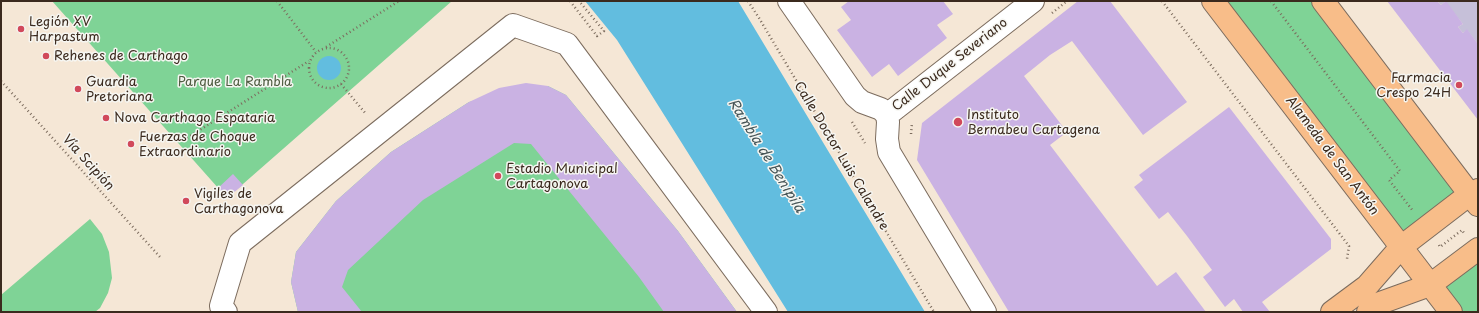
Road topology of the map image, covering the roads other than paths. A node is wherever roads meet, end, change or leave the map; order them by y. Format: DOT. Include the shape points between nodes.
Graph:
graph roads {
  1 [pos="789,1"];
  2 [pos="1033,1"];
  3 [pos="1213,1"];
  4 [pos="1323,1"];
  5 [pos="887,114"];
  6 [pos="1475,196"];
  7 [pos="1472,242"];
  8 [pos="1401,246"];
  9 [pos="1430,285"];
  10 [pos="220,310"];
  11 [pos="766,312"];
  12 [pos="985,312"];
  13 [pos="1332,312"];
  14 [pos="1368,312"];
  15 [pos="1451,312"];
  1 -- 5 [label="street" via="854,96"];
  2 -- 5 [label="street, Calle Duque Severiano"];
  3 -- 8 [label="main road, Alameda de San Antón"];
  4 -- 6 [label="main road"];
  5 -- 12 [label="street" via="889,152"];
  6 -- 8 [label="main road"];
  7 -- 9 [label="main road"];
  8 -- 9 [label="main road, Alameda de San Antón"];
  8 -- 13 [label="main road" via="1367,286"];
  9 -- 14 [label="main road" via="1380,303"];
  9 -- 15 [label="main road, Alameda de San Antón"];
  10 -- 11 [label="street" via="240,243 513,26 567,44"];
}
